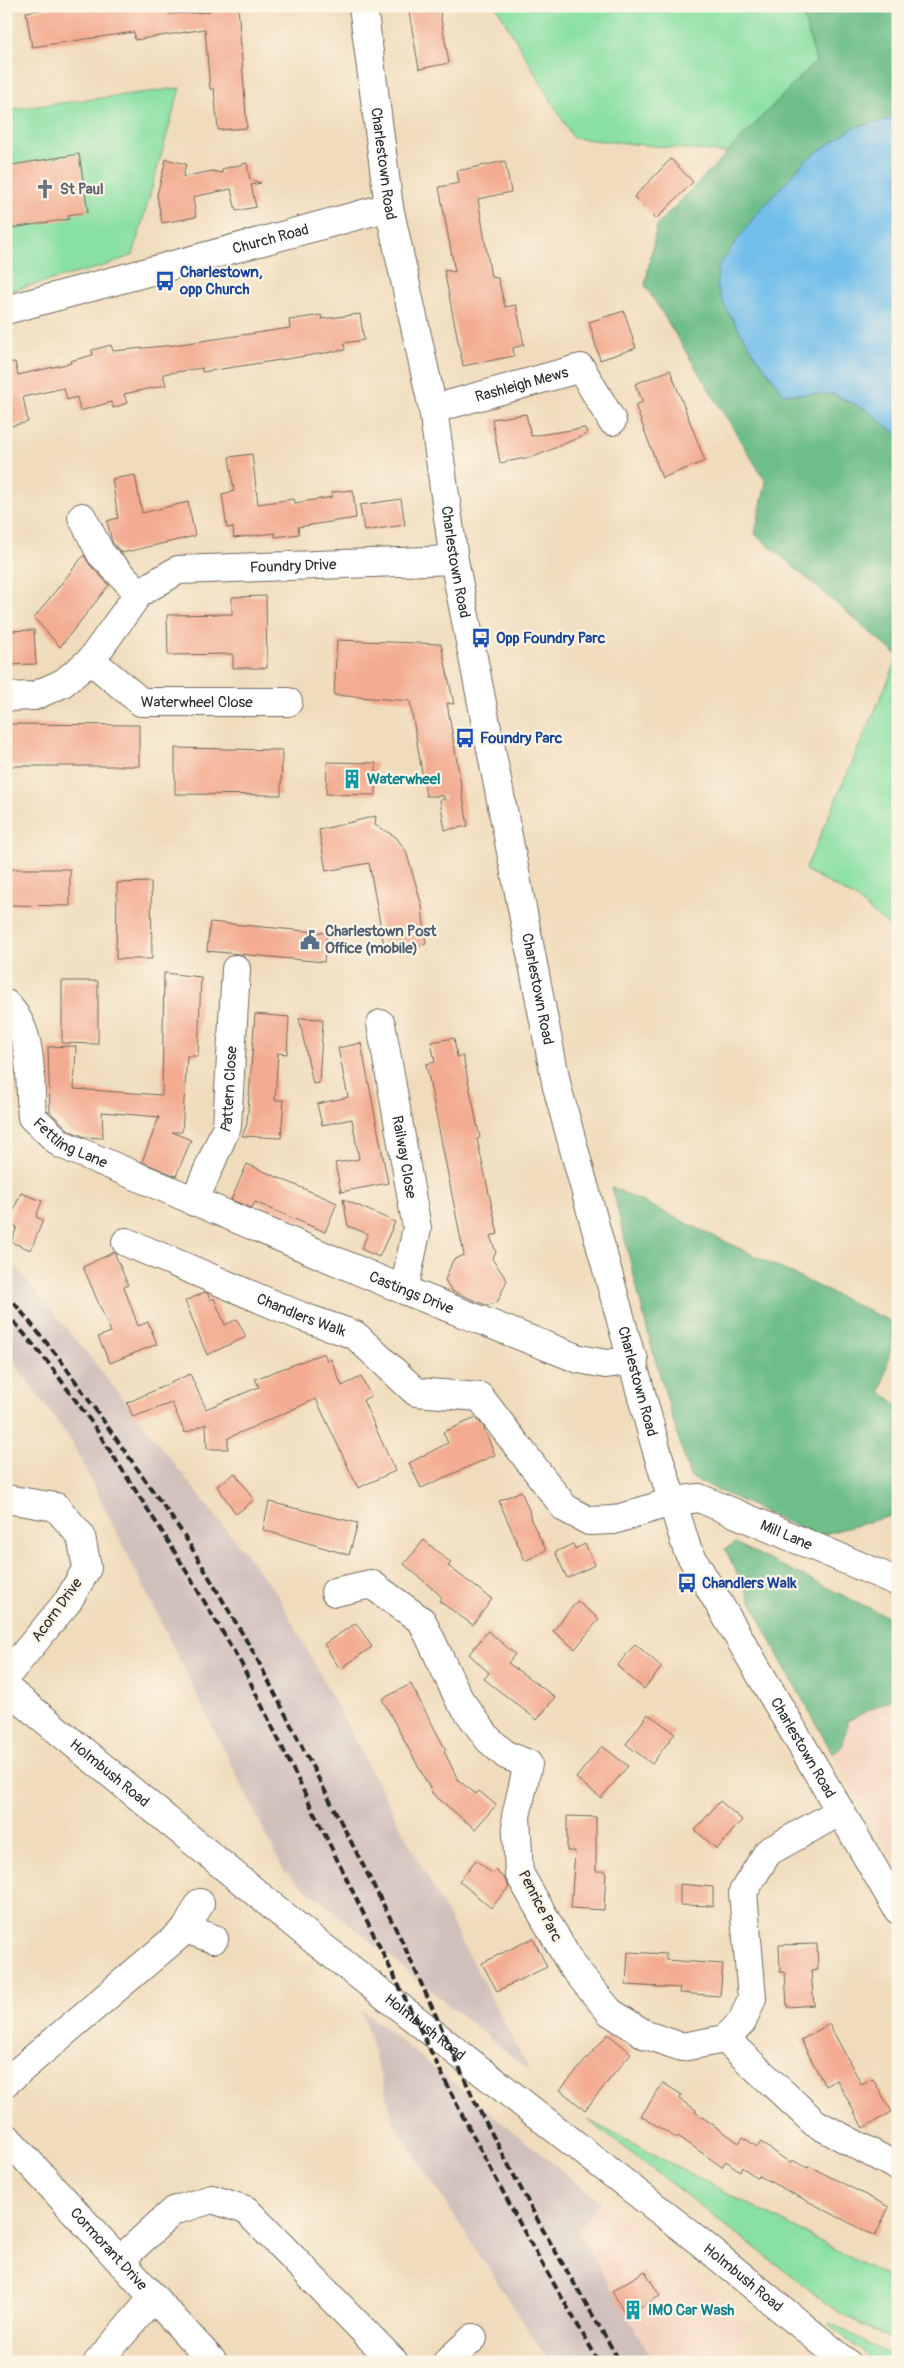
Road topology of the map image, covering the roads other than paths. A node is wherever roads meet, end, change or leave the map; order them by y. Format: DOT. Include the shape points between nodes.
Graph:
graph roads {
  1 [pos="363,6"];
  2 [pos="389,207"];
  3 [pos="6,310"];
  4 [pos="432,409"];
  5 [pos="612,421"];
  6 [pos="82,517"];
  7 [pos="454,560"];
  8 [pos="139,593"];
  9 [pos="91,660"];
  10 [pos="6,697"];
  11 [pos="288,702"];
  12 [pos="236,968"];
  13 [pos="6,1004"];
  14 [pos="381,1024"];
  15 [pos="194,1202"];
  16 [pos="126,1242"];
  17 [pos="404,1290"];
  18 [pos="634,1360"];
  19 [pos="6,1499"];
  20 [pos="674,1501"];
  21 [pos="898,1582"];
  22 [pos="335,1592"];
  23 [pos="6,1676"];
  24 [pos="6,1688"];
  25 [pos="838,1812"];
  26 [pos="200,1903"];
  27 [pos="898,1910"];
  28 [pos="186,1929"];
  29 [pos="214,1939"];
  30 [pos="725,2039"];
  31 [pos="6,2082"];
  32 [pos="6,2137"];
  33 [pos="898,2167"];
  34 [pos="120,2260"];
  35 [pos="154,2297"];
  36 [pos="473,2338"];
  37 [pos="98,2362"];
  38 [pos="213,2362"];
  39 [pos="394,2362"];
  40 [pos="447,2362"];
  41 [pos="846,2362"];
  1 -- 2 [label="main road, Charlestown Road"];
  2 -- 3 [label="main road, Church Road"];
  2 -- 4 [label="main road, Charlestown Road"];
  4 -- 5 [label="main road, Rashleigh Mews" via="581,368"];
  4 -- 7 [label="main road, Charlestown Road"];
  6 -- 8 [label="main road" via="101,554"];
  7 -- 8 [label="main road, Foundry Drive" via="178,570"];
  7 -- 18 [label="main road, Charlestown Road" via="557,1087"];
  8 -- 9 [label="main road, Foundry Drive"];
  9 -- 10 [label="main road, Foundry Drive" via="63,683 34,696"];
  9 -- 11 [label="main road, Waterwheel Close" via="141,702"];
  12 -- 15 [label="main road, Pattern Close" via="227,1126"];
  13 -- 15 [label="main road, Fettling Lane" via="15,1013 27,1043 32,1118 61,1144"];
  14 -- 17 [label="main road, Railway Close" via="417,1228"];
  15 -- 17 [label="main road, Castings Drive"];
  16 -- 20 [label="main road, Chandlers Walk" via="303,1317 355,1335 416,1392 480,1397 565,1508 589,1521 614,1520"];
  17 -- 18 [label="main road, Castings Drive" via="579,1359 606,1364"];
  18 -- 20 [label="main road, Charlestown Road" via="656,1448"];
  19 -- 23 [label="main road, Acorn Drive" via="56,1507 81,1536 88,1568 68,1601"];
  20 -- 21 [label="main road, Mill Lane" via="699,1498"];
  20 -- 25 [label="main road, Charlestown Road" via="687,1549"];
  22 -- 30 [label="main road, Penrice Parc" via="371,1584 422,1621 459,1700 495,1745 506,1755 528,1764 516,1816 519,1873 572,1966 610,2012 646,2035 682,2047"];
  24 -- 41 [label="main road, Holmbush Road" via="316,1942 700,2242"];
  25 -- 27 [label="main road, Charlestown Road"];
  25 -- 30 [label="main road" via="768,1852 743,1892 752,1998 742,2022"];
  26 -- 28 [label="main road"];
  28 -- 29 [label="main road"];
  28 -- 31 [label="main road"];
  30 -- 33 [label="main road" via="815,2123"];
  32 -- 34 [label="main road, Cormorant Drive"];
  34 -- 35 [label="main road, Cormorant Drive"];
  34 -- 39 [label="main road" via="173,2211 212,2199 246,2210"];
  35 -- 37 [label="main road"];
  35 -- 38 [label="main road, Cormorant Drive"];
  36 -- 40 [label="main road"];
}
